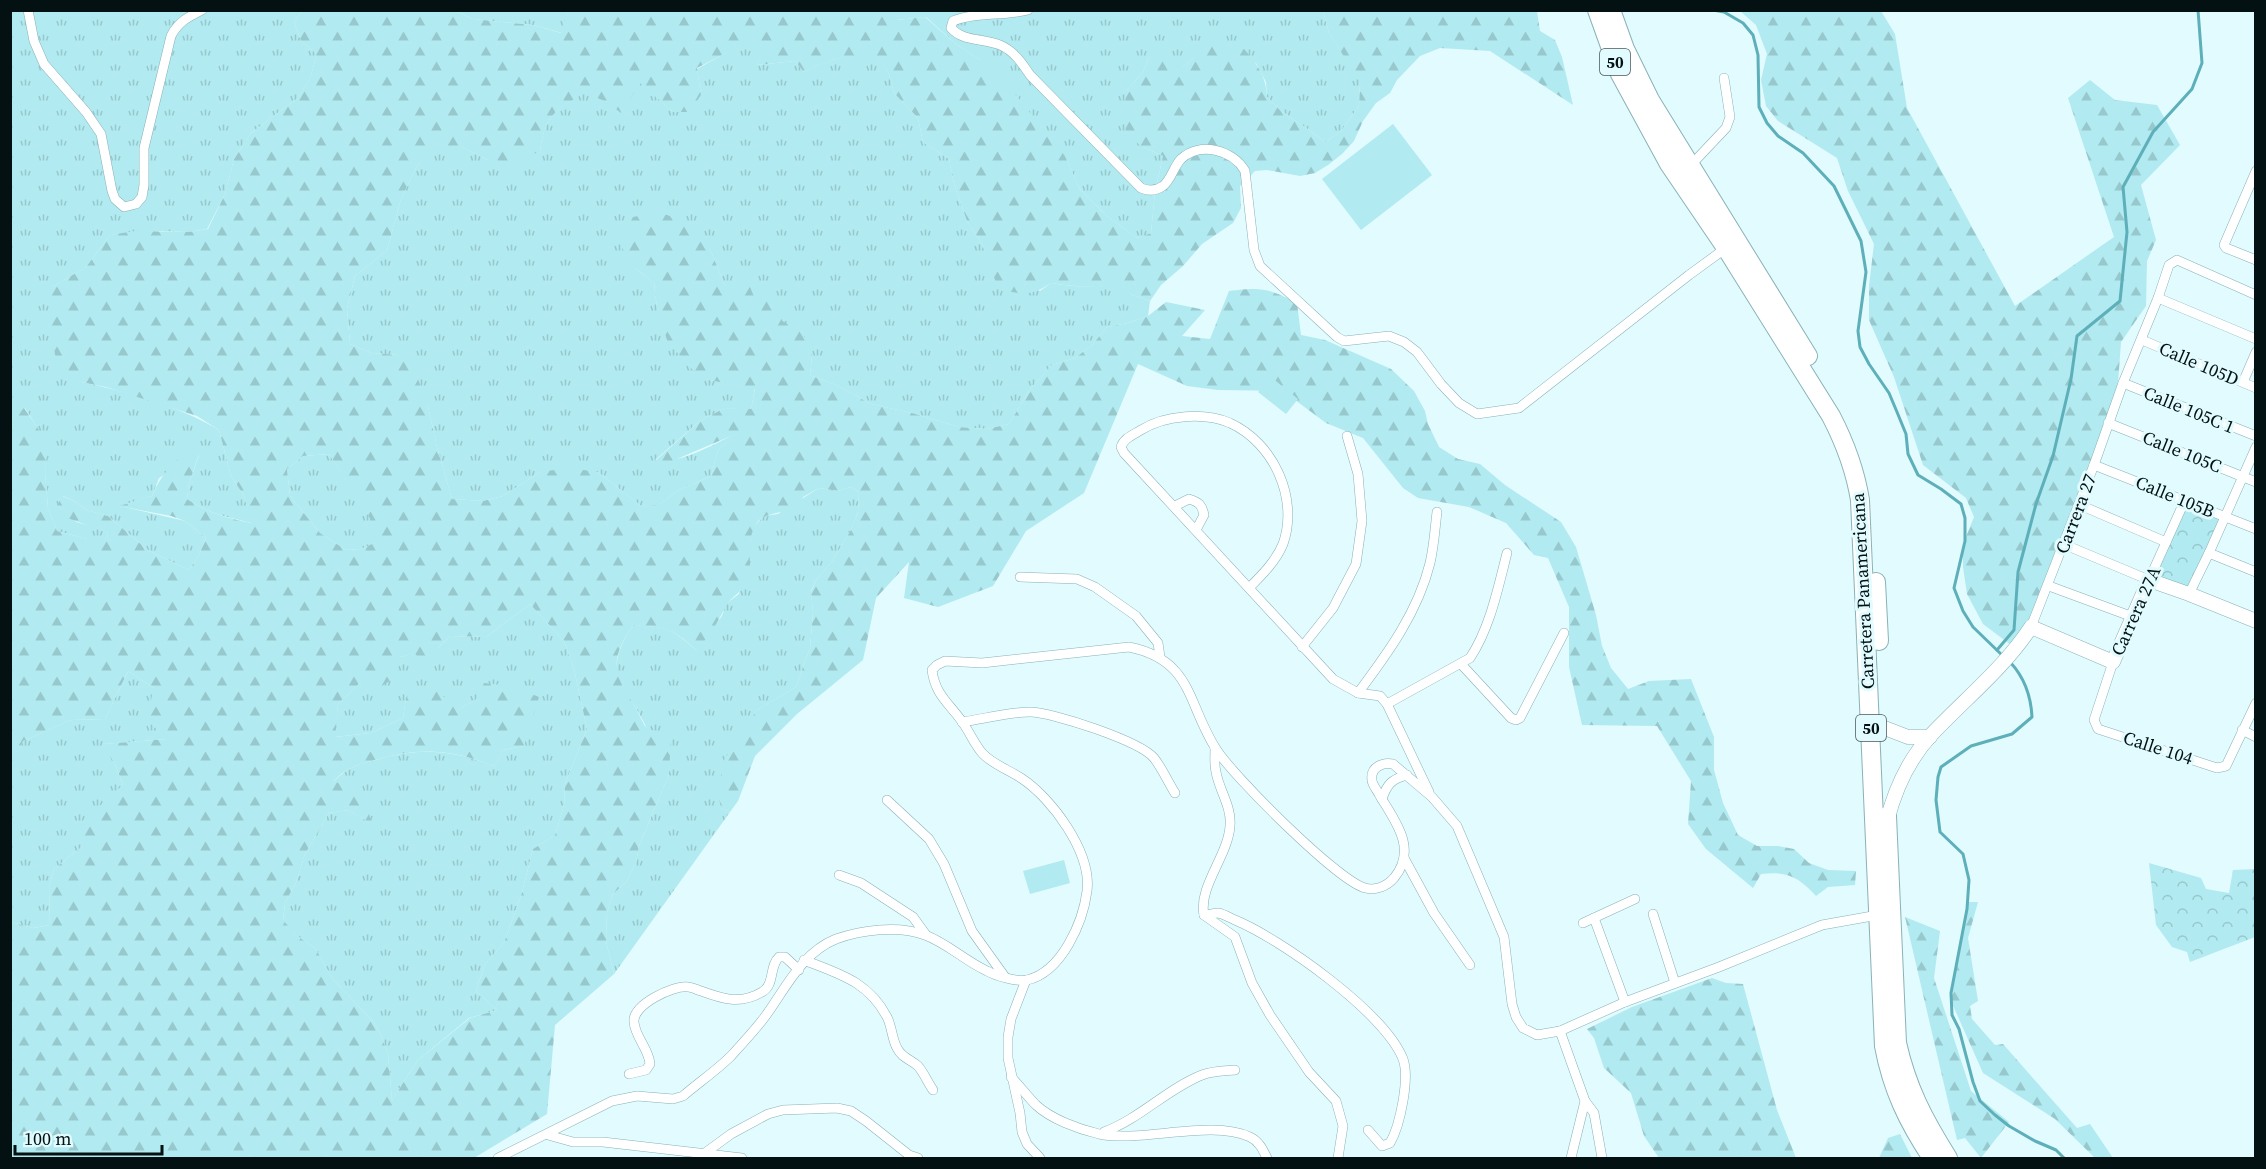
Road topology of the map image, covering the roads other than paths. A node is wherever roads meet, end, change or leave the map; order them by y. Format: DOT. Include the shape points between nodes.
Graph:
graph roads {
  1 [pos="28,10"];
  2 [pos="202,10"];
  3 [pos="1028,10"];
  4 [pos="1590,11"];
  5 [pos="1617,14"];
  6 [pos="1724,78"];
  7 [pos="1645,105"];
  8 [pos="1673,139"];
  9 [pos="1669,164"];
  10 [pos="1691,165"];
  11 [pos="2256,171"];
  12 [pos="1726,248"];
  13 [pos="2256,260"];
  14 [pos="2256,295"];
  15 [pos="2158,298"];
  16 [pos="2256,339"];
  17 [pos="2142,340"];
  18 [pos="2256,352"];
  19 [pos="2242,382"];
  20 [pos="2122,383"];
  21 [pos="2256,388"];
  22 [pos="2108,423"];
  23 [pos="1347,436"];
  24 [pos="2256,436"];
  25 [pos="2256,447"];
  26 [pos="2094,465"];
  27 [pos="2243,476"];
  28 [pos="2256,482"];
  29 [pos="2185,500"];
  30 [pos="2080,505"];
  31 [pos="1175,506"];
  32 [pos="1437,512"];
  33 [pos="2224,517"];
  34 [pos="2256,529"];
  35 [pos="1196,530"];
  36 [pos="2166,542"];
  37 [pos="2063,544"];
  38 [pos="1507,553"];
  39 [pos="2209,554"];
  40 [pos="2256,572"];
  41 [pos="1020,577"];
  42 [pos="2149,580"];
  43 [pos="2049,586"];
  44 [pos="1249,588"];
  45 [pos="2188,594"];
  46 [pos="2133,617"];
  47 [pos="2256,621"];
  48 [pos="2031,627"];
  49 [pos="1564,633"];
  50 [pos="1302,647"];
  51 [pos="1160,657"];
  52 [pos="2113,662"];
  53 [pos="1461,664"];
  54 [pos="1358,693"];
  55 [pos="2256,703"];
  56 [pos="1388,704"];
  57 [pos="962,722"];
  58 [pos="2095,725"];
  59 [pos="1882,727"];
  60 [pos="2242,730"];
  61 [pos="2256,736"];
  62 [pos="1930,737"];
  63 [pos="1215,748"];
  64 [pos="1407,775"];
  65 [pos="1175,793"];
  66 [pos="1432,797"];
  67 [pos="1382,799"];
  68 [pos="887,800"];
  69 [pos="1887,821"];
  70 [pos="1404,858"];
  71 [pos="839,874"];
  72 [pos="1635,899"];
  73 [pos="1653,914"];
  74 [pos="1204,915"];
  75 [pos="1878,915"];
  76 [pos="1594,918"];
  77 [pos="1583,923"];
  78 [pos="926,935"];
  79 [pos="804,960"];
  80 [pos="1470,965"];
  81 [pos="799,970"];
  82 [pos="1005,977"];
  83 [pos="1026,980"];
  84 [pos="1675,983"];
  85 [pos="1625,1002"];
  86 [pos="1560,1031"];
  87 [pos="1235,1070"];
  88 [pos="628,1074"];
  89 [pos="1011,1077"];
  90 [pos="933,1090"];
  91 [pos="1585,1101"];
  92 [pos="1368,1130"];
  93 [pos="1099,1134"];
  94 [pos="548,1135"];
  95 [pos="705,1153"];
  96 [pos="498,1158"];
  97 [pos="742,1158"];
  98 [pos="918,1158"];
  99 [pos="1040,1158"];
  100 [pos="1267,1158"];
  101 [pos="1338,1158"];
  102 [pos="1571,1158"];
  103 [pos="1602,1158"];
  104 [pos="1932,1158"];
  105 [pos="1948,1158"];
  1 -- 2 [label="street" via="44,64 100,134 115,199 130,207 142,197 144,148 171,36 183,20"];
  3 -- 12 [label="street" via="1011,15 961,17 952,21 951,28 957,35 1000,45 1017,56 1030,75 1141,188 1149,191 1163,186 1181,160 1195,150 1221,151 1240,161 1245,171 1254,250 1260,266 1344,341 1389,336 1404,342 1459,403 1477,414 1519,408"];
  4 -- 7 [label="highway, Carretera Panamericana / 50" via="1612,56"];
  4 -- 9 [label="highway" via="1601,58 1626,108"];
  5 -- 7 [label="highway, Carretera Panamericana / 50"];
  5 -- 8 [label="highway" via="1660,99"];
  6 -- 10 [label="street" via="1730,117 1726,128"];
  7 -- 8 [label="highway, Carretera Panamericana / 50"];
  7 -- 9 [label="highway, Carretera Panamericana / 50"];
  8 -- 10 [label="highway, Carretera Panamericana / 50"];
  9 -- 12 [label="highway, Carretera Panamericana / 50"];
  10 -- 59 [label="highway, Carretera Panamericana / 50" via="1855,439 1869,486 1872,518"];
  11 -- 13 [label="street" via="2224,245"];
  12 -- 75 [label="highway, Carretera Panamericana / 50" via="1831,416 1846,444 1857,482"];
  14 -- 15 [label="street, Carrera 27" via="2177,260 2169,265"];
  15 -- 16 [label="street"];
  15 -- 17 [label="street, Carrera 27"];
  17 -- 19 [label="street, Calle 105D"];
  17 -- 20 [label="street, Carrera 27"];
  18 -- 19 [label="street"];
  19 -- 21 [label="street, Calle 105D"];
  20 -- 22 [label="street, Carrera 27"];
  20 -- 24 [label="street, Calle 105C 1"];
  22 -- 26 [label="street, Carrera 27"];
  22 -- 27 [label="street, Calle 105C"];
  23 -- 50 [label="street" via="1358,474 1362,521 1356,564 1333,608"];
  25 -- 27 [label="street"];
  26 -- 29 [label="street, Calle 105B"];
  26 -- 30 [label="street, Carrera 27"];
  27 -- 28 [label="street, Calle 105C"];
  27 -- 33 [label="street"];
  29 -- 33 [label="street, Calle 105B"];
  29 -- 36 [label="street, Carrera 27A"];
  30 -- 36 [label="street"];
  30 -- 37 [label="street, Carrera 27"];
  31 -- 35 [label="street"];
  31 -- 35 [label="street" via="1189,499 1197,501 1204,515"];
  31 -- 44 [label="street" via="1124,453 1120,447 1123,441 1149,425 1175,417 1204,417 1230,423 1255,440 1273,461 1285,488 1288,518 1282,544 1269,567"];
  32 -- 54 [label="street" via="1430,563 1414,607 1394,645"];
  33 -- 34 [label="street, Calle 105B"];
  33 -- 39 [label="street"];
  35 -- 44 [label="street"];
  36 -- 42 [label="street, Carrera 27A"];
  37 -- 42 [label="street"];
  37 -- 43 [label="street, Carrera 27"];
  38 -- 53 [label="street" via="1495,600 1476,649"];
  39 -- 40 [label="street"];
  39 -- 45 [label="street"];
  41 -- 51 [label="street" via="1077,579 1095,587 1136,616 1158,643"];
  42 -- 45 [label="street"];
  42 -- 46 [label="street, Carrera 27A"];
  43 -- 46 [label="street"];
  43 -- 48 [label="street, Carrera 27"];
  44 -- 50 [label="street"];
  45 -- 47 [label="street"];
  46 -- 52 [label="street, Carrera 27A"];
  48 -- 52 [label="street"];
  48 -- 62 [label="street, Carrera 27" via="2017,649"];
  49 -- 53 [label="street" via="1516,720"];
  50 -- 54 [label="street" via="1333,679"];
  51 -- 57 [label="street" via="1129,647 982,663 945,661 932,670 934,684"];
  51 -- 63 [label="street" via="1189,690"];
  52 -- 58 [label="street, Carrera 27A"];
  53 -- 56 [label="street"];
  54 -- 56 [label="street" via="1380,696"];
  55 -- 60 [label="street"];
  56 -- 66 [label="street"];
  57 -- 65 [label="street" via="1030,712 1125,739 1154,757"];
  57 -- 83 [label="street" via="983,754 1038,790 1053,807 1085,864 1088,884 1077,930 1060,957"];
  58 -- 60 [label="street, Calle 104" via="2222,768"];
  59 -- 62 [label="street" via="1908,737"];
  59 -- 69 [label="highway, Carretera Panamericana / 50"];
  60 -- 61 [label="street"];
  62 -- 69 [label="street, Carrera 27" via="1900,782"];
  63 -- 70 [label="street" via="1234,773 1294,832 1352,882 1367,889 1381,888 1392,881"];
  63 -- 74 [label="street" via="1216,771 1230,824 1227,842 1204,897"];
  64 -- 66 [label="street"];
  64 -- 67 [label="street" via="1395,778"];
  64 -- 67 [label="street" via="1393,764 1378,765 1371,781"];
  66 -- 86 [label="street" via="1458,826 1504,937 1516,1017 1523,1028 1537,1035"];
  67 -- 70 [label="street" via="1399,824"];
  68 -- 82 [label="street" via="929,839 944,864 972,931"];
  69 -- 105 [label="highway, Carretera Panamericana / 50" via="1897,1043 1911,1095"];
  70 -- 80 [label="street" via="1434,913"];
  71 -- 78 [label="street" via="861,883 913,917"];
  72 -- 76 [label="street"];
  73 -- 84 [label="street"];
  74 -- 92 [label="street" via="1219,913 1257,929 1288,949 1356,1001 1396,1043 1406,1074 1396,1132 1390,1143 1382,1146"];
  74 -- 101 [label="street" via="1235,938 1252,983 1270,1015 1309,1072 1336,1101 1343,1126"];
  75 -- 84 [label="street" via="1822,925"];
  75 -- 104 [label="highway, Carretera Panamericana / 50" via="1884,1046 1890,1076 1917,1136"];
  76 -- 77 [label="street"];
  76 -- 85 [label="street"];
  78 -- 79 [label="street" via="909,931 857,933 820,946"];
  78 -- 82 [label="street" via="988,972"];
  79 -- 81 [label="street"];
  79 -- 90 [label="street" via="850,978 866,989 889,1020 895,1046 918,1067"];
  81 -- 88 [label="street" via="779,957 764,991 739,1001 688,987 662,993 637,1010 633,1019 650,1064 646,1070"];
  81 -- 94 [label="street" via="730,1057 682,1096 637,1096 612,1101"];
  82 -- 83 [label="street"];
  83 -- 89 [label="street" via="1008,1037"];
  84 -- 85 [label="street"];
  85 -- 86 [label="street"];
  86 -- 91 [label="street"];
  87 -- 93 [label="street" via="1205,1073 1125,1124"];
  89 -- 93 [label="street" via="1036,1106 1057,1119"];
  89 -- 99 [label="street" via="1022,1132"];
  91 -- 102 [label="street"];
  91 -- 103 [label="street" via="1594,1113"];
  93 -- 100 [label="street" via="1222,1130 1251,1137"];
  94 -- 95 [label="street" via="573,1142"];
  94 -- 96 [label="street"];
  95 -- 97 [label="street"];
  95 -- 98 [label="street" via="768,1114 837,1108 851,1111"];
}
